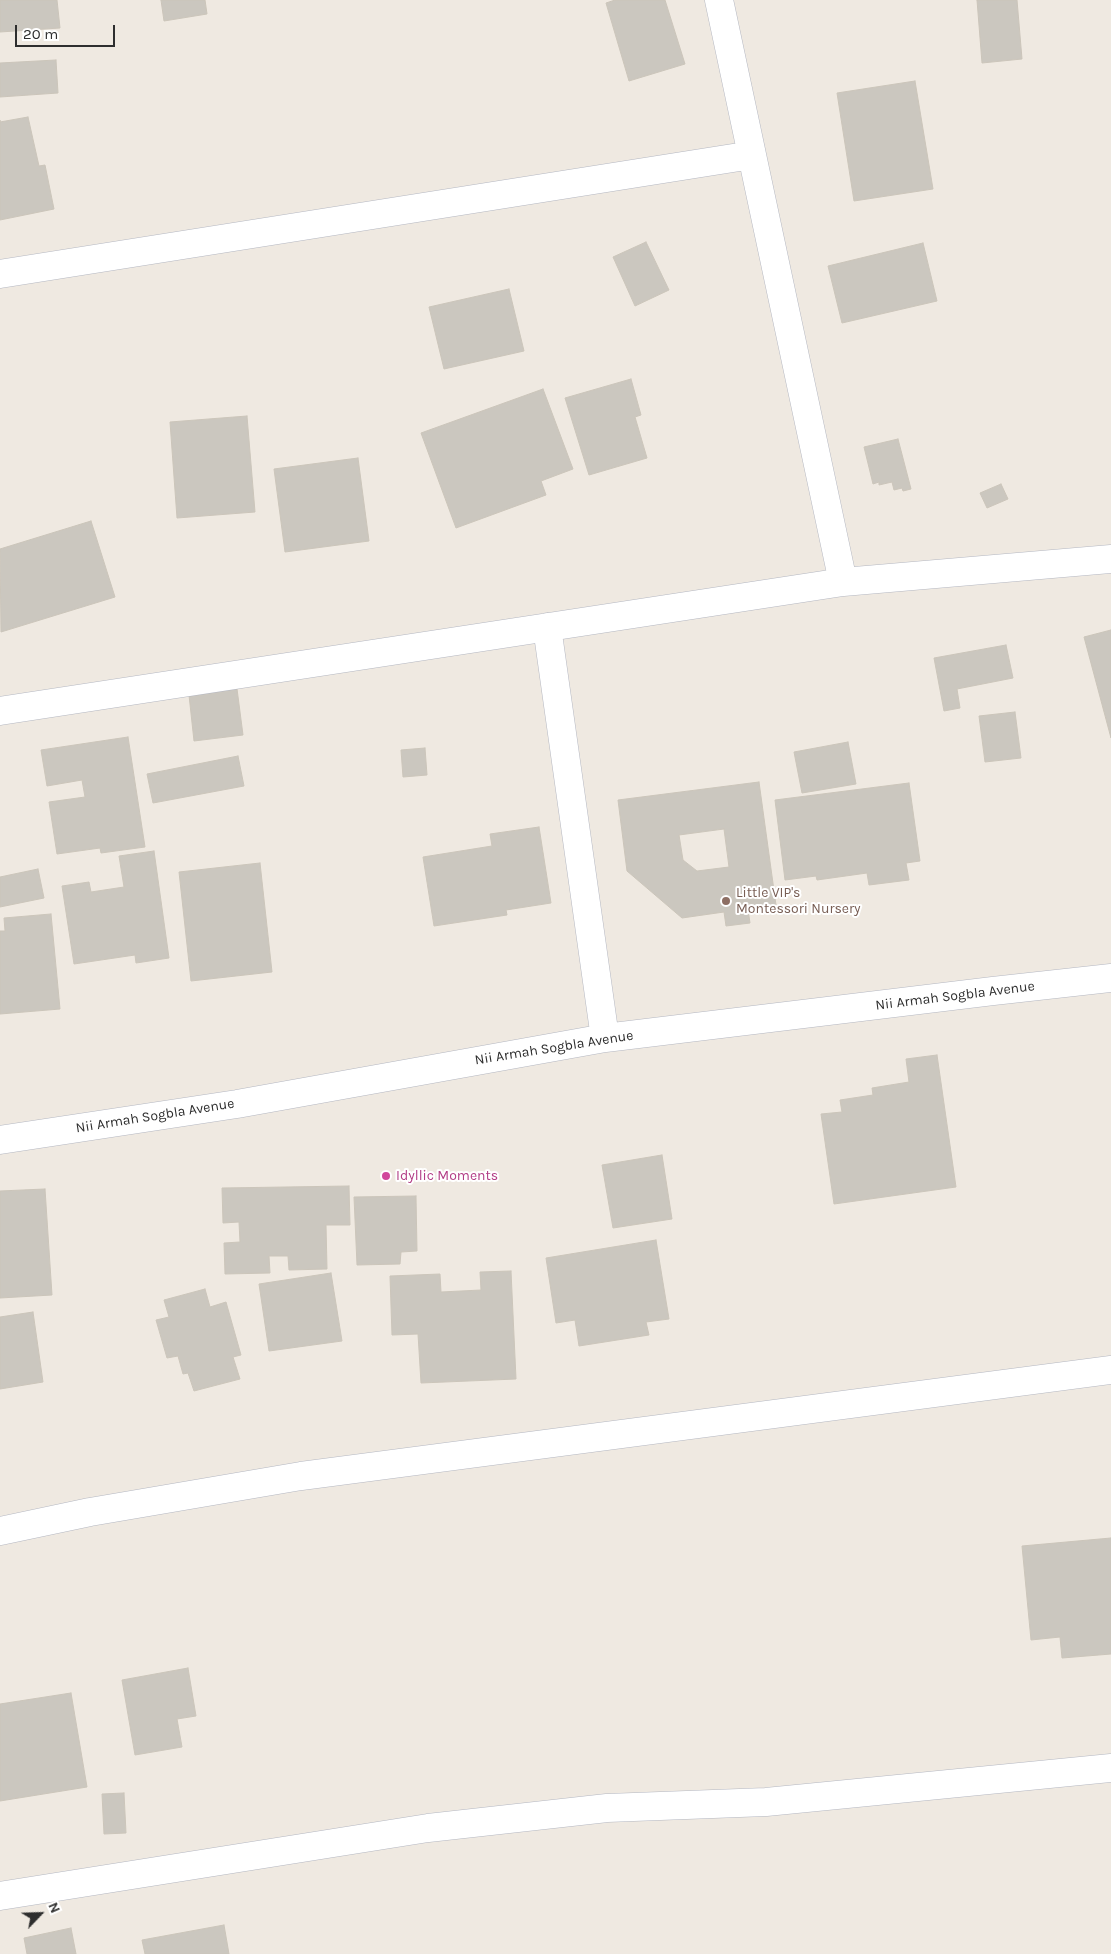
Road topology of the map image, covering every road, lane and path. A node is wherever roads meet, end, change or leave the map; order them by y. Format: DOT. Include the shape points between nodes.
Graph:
graph roads {
  1 [pos="719,0"];
  2 [pos="752,155"];
  3 [pos="0,274"];
  4 [pos="1111,560"];
  5 [pos="843,582"];
  6 [pos="547,627"];
  7 [pos="0,711"];
  8 [pos="1111,978"];
  9 [pos="605,1038"];
  10 [pos="0,1140"];
  11 [pos="1111,1370"];
  12 [pos="0,1531"];
  13 [pos="1111,1768"];
  14 [pos="0,1896"];
  1 -- 2 [label="street"];
  2 -- 3 [label="street"];
  2 -- 5 [label="street"];
  4 -- 5 [label="street"];
  5 -- 6 [label="street"];
  6 -- 7 [label="street"];
  6 -- 9 [label="street"];
  8 -- 9 [label="street, Nii Armah Sogbla Avenue"];
  9 -- 10 [label="street, Nii Armah Sogbla Avenue" via="237,1104"];
  11 -- 12 [label="street" via="301,1476 90,1512"];
  13 -- 14 [label="street" via="766,1802 607,1808 428,1828"];
}
